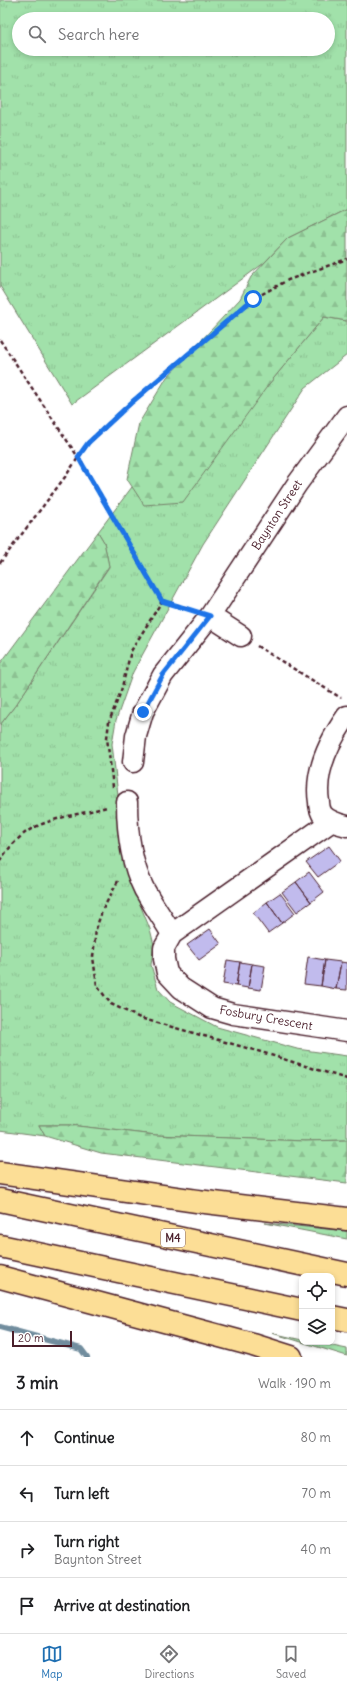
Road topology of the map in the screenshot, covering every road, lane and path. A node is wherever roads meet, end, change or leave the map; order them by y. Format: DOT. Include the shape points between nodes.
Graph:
graph roads {
  1 [pos="347,258"];
  2 [pos="0,340"];
  3 [pos="347,416"];
  4 [pos="78,457"];
  5 [pos="0,563"];
  6 [pos="162,601"];
  7 [pos="210,616"];
  8 [pos="241,636"];
  9 [pos="347,702"];
  10 [pos="347,716"];
  11 [pos="133,762"];
  12 [pos="113,788"];
  13 [pos="117,805"];
  14 [pos="340,823"];
  15 [pos="0,861"];
  16 [pos="172,934"];
  17 [pos="347,1031"];
  18 [pos="0,1173"];
  19 [pos="0,1200"];
  20 [pos="347,1219"];
  21 [pos="0,1246"];
  22 [pos="347,1274"];
  23 [pos="0,1277"];
  24 [pos="299,1309"];
  25 [pos="335,1318"];
  26 [pos="347,1320"];
  27 [pos="291,1357"];
  1 -- 4 [label="path" via="288,280 253,299 132,402 88,443"];
  2 -- 4 [label="path"];
  3 -- 7 [label="street, Baynton Street" via="297,484"];
  4 -- 5 [label="path"];
  4 -- 6 [label="path"];
  6 -- 7 [label="path"];
  6 -- 12 [label="path" via="131,651 121,691 109,722 107,738"];
  7 -- 8 [label="street"];
  7 -- 11 [label="street, Baynton Street" via="163,675 143,712 136,736"];
  8 -- 9 [label="path"];
  10 -- 14 [label="street" via="331,742 322,765 317,795 323,814"];
  13 -- 15 [label="path" via="49,822 25,833"];
  13 -- 16 [label="street" via="129,839 134,866 144,889"];
  14 -- 16 [label="street"];
  16 -- 17 [label="street, Fosbury Crescent" via="164,948 167,973 181,988 212,1008 233,1014"];
  18 -- 20 [label="highway"];
  19 -- 22 [label="highway, M4"];
  21 -- 24 [label="highway"];
  23 -- 27 [label="highway"];
  25 -- 26 [label="highway"];
}
